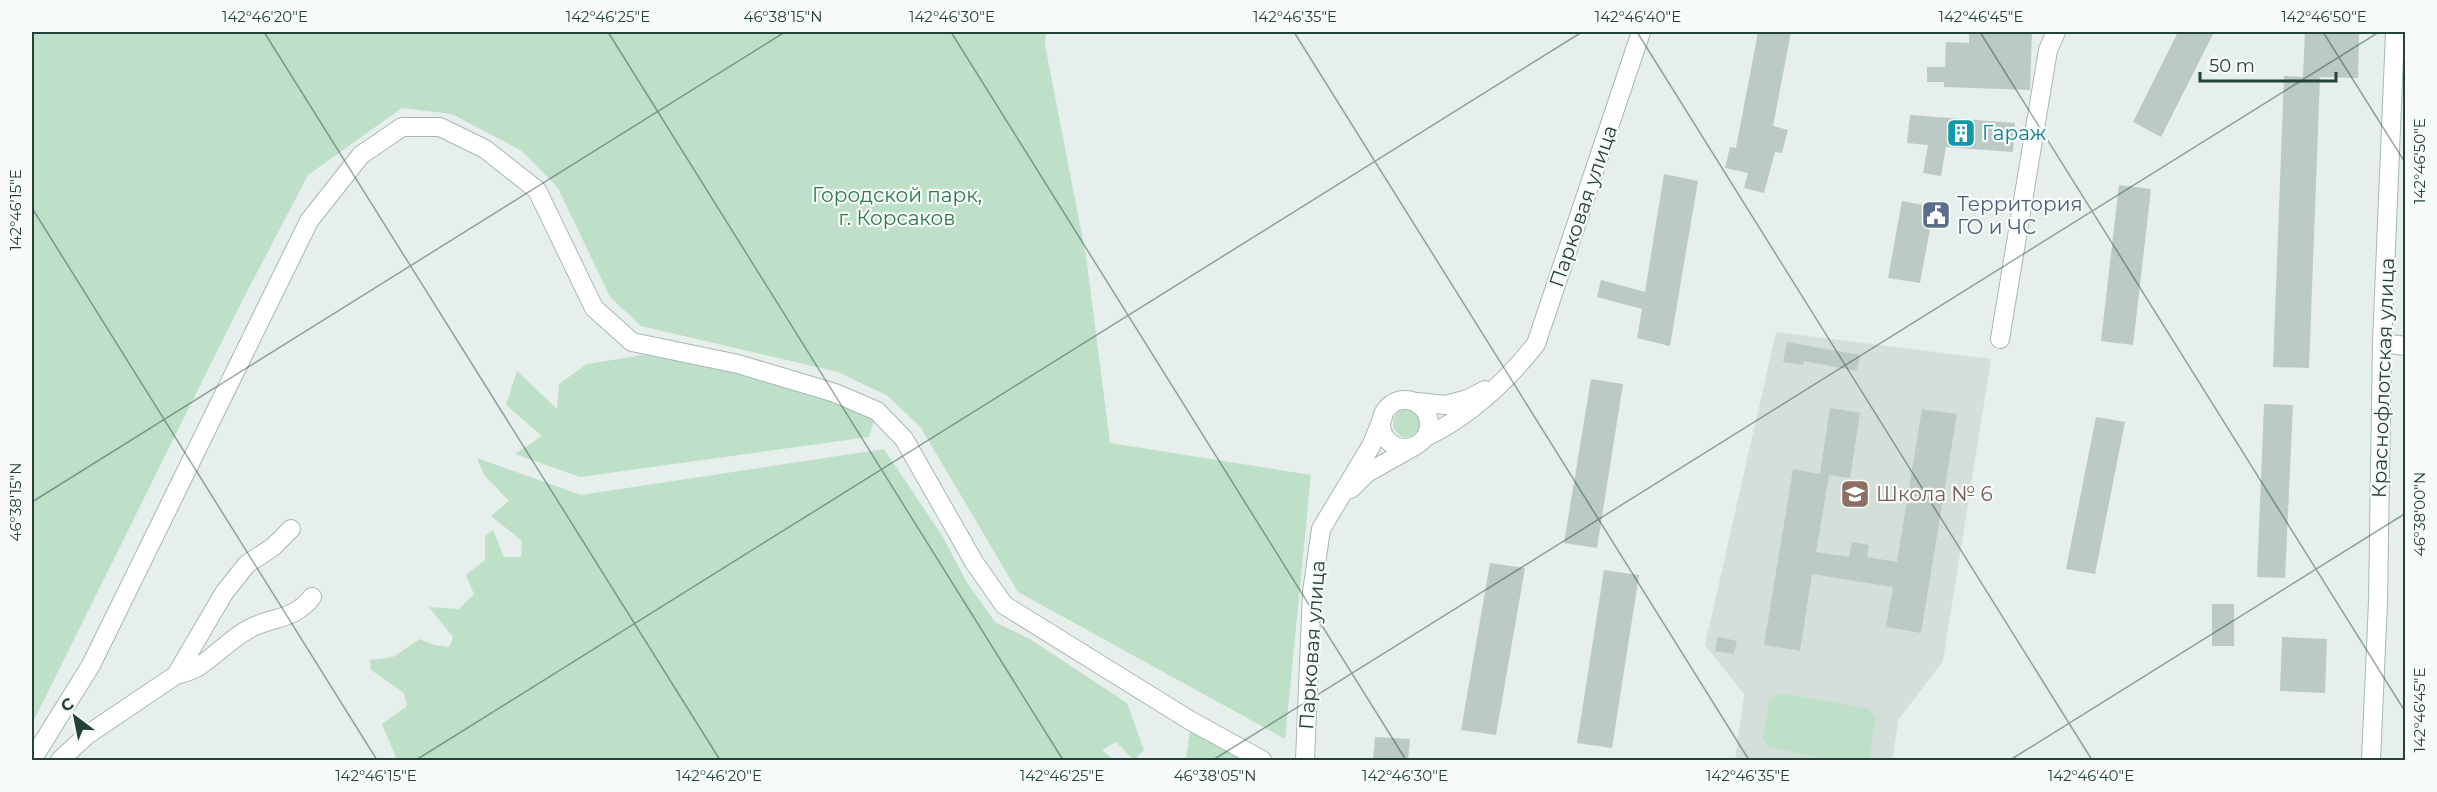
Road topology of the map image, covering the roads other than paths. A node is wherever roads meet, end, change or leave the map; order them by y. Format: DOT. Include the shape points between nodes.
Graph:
graph roads {
  1 [pos="1641,32"];
  2 [pos="2056,32"];
  3 [pos="2395,32"];
  4 [pos="2000,339"];
  5 [pos="2382,343"];
  6 [pos="2406,346"];
  7 [pos="1510,372"];
  8 [pos="1417,402"];
  9 [pos="1383,417"];
  10 [pos="1421,442"];
  11 [pos="291,529"];
  12 [pos="1321,529"];
  13 [pos="312,597"];
  14 [pos="177,675"];
  15 [pos="32,760"];
  16 [pos="60,760"];
  17 [pos="1262,760"];
  18 [pos="1305,760"];
  19 [pos="2371,760"];
  1 -- 7 [label="street, Парковая улица" via="1536,344"];
  2 -- 4 [label="street" via="2048,50"];
  3 -- 5 [label="street, Краснофлотская улица"];
  5 -- 6 [label="street"];
  5 -- 19 [label="street, Краснофлотская улица"];
  7 -- 8 [label="street, Парковая улица" via="1468,399 1446,405"];
  7 -- 10 [label="street, Парковая улица" via="1468,413"];
  8 -- 9 [label="street" via="1399,401"];
  8 -- 10 [label="street" via="1430,424"];
  9 -- 10 [label="street" via="1382,428 1394,445 1404,448"];
  9 -- 12 [label="street, Парковая улица" via="1371,446"];
  10 -- 12 [label="street, Парковая улица" via="1367,473"];
  11 -- 14 [label="street" via="248,564 224,593"];
  12 -- 18 [label="street, Парковая улица" via="1312,592"];
  13 -- 14 [label="street" via="303,609 253,627 197,667"];
  14 -- 16 [label="street" via="87,735"];
  15 -- 17 [label="street" via="91,665 309,221 361,155 402,127 440,127 485,149 537,190 594,308 632,342 738,364 835,393 877,411 904,440 974,562 1004,605 1191,721"];
}
